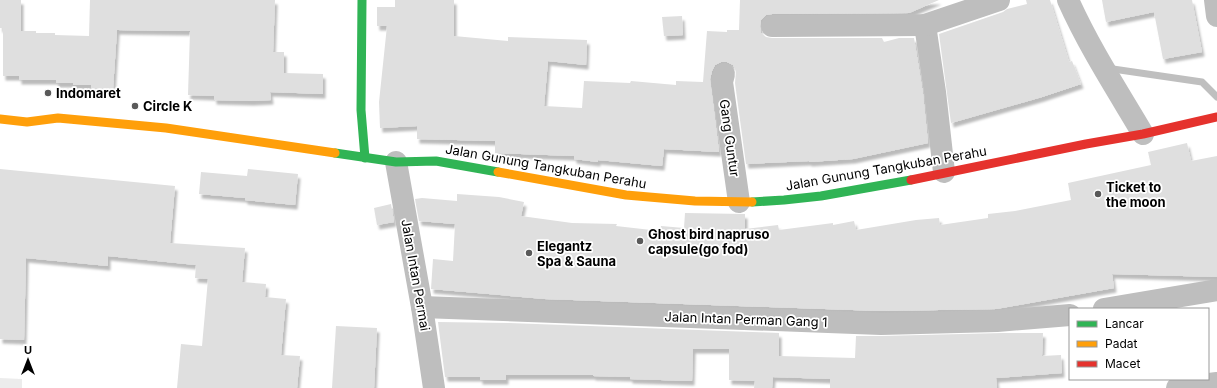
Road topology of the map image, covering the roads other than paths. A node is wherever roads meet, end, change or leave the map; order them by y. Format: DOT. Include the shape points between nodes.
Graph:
graph roads {
  1 [pos="362,0"];
  2 [pos="999,0"];
  3 [pos="1068,0"];
  4 [pos="1214,0"];
  5 [pos="1217,16"];
  6 [pos="925,25"];
  7 [pos="772,26"];
  8 [pos="724,74"];
  9 [pos="36,111"];
  10 [pos="1217,117"];
  11 [pos="58,118"];
  12 [pos="0,120"];
  13 [pos="1143,134"];
  14 [pos="365,158"];
  15 [pos="396,162"];
  16 [pos="944,172"];
  17 [pos="739,202"];
  18 [pos="1217,290"];
  19 [pos="422,307"];
  20 [pos="1110,308"];
  21 [pos="1069,315"];
  22 [pos="1217,383"];
  23 [pos="434,388"];
  24 [pos="1177,388"];
  1 -- 14 [label="main road" via="361,110"];
  2 -- 6 [label="street"];
  3 -- 13 [label="street" via="1102,65"];
  4 -- 5 [label="street"];
  6 -- 7 [label="street"];
  6 -- 16 [label="street"];
  8 -- 17 [label="street, Gang Guntur" via="722,82"];
  9 -- 11 [label="main road, Jalan Gunung Tangkuban Perahu"];
  10 -- 13 [label="main road, Jalan Gunung Tangkuban Perahu"];
  11 -- 12 [label="main road, Jalan Gunung Tangkuban Perahu" via="27,122"];
  11 -- 14 [label="main road, Jalan Gunung Tangkuban Perahu" via="166,128"];
  13 -- 16 [label="main road, Jalan Gunung Tangkuban Perahu"];
  14 -- 15 [label="main road, Jalan Gunung Tangkuban Perahu"];
  15 -- 17 [label="main road, Jalan Gunung Tangkuban Perahu" via="436,161 626,195"];
  15 -- 19 [label="street, Jalan Intan Permai"];
  16 -- 17 [label="main road, Jalan Gunung Tangkuban Perahu" via="820,196"];
  18 -- 20 [label="street"];
  19 -- 21 [label="street, Jalan Intan Perman Gang 1" via="882,324 998,321"];
  19 -- 23 [label="street, Jalan Intan Permai"];
  22 -- 24 [label="street"];
}
